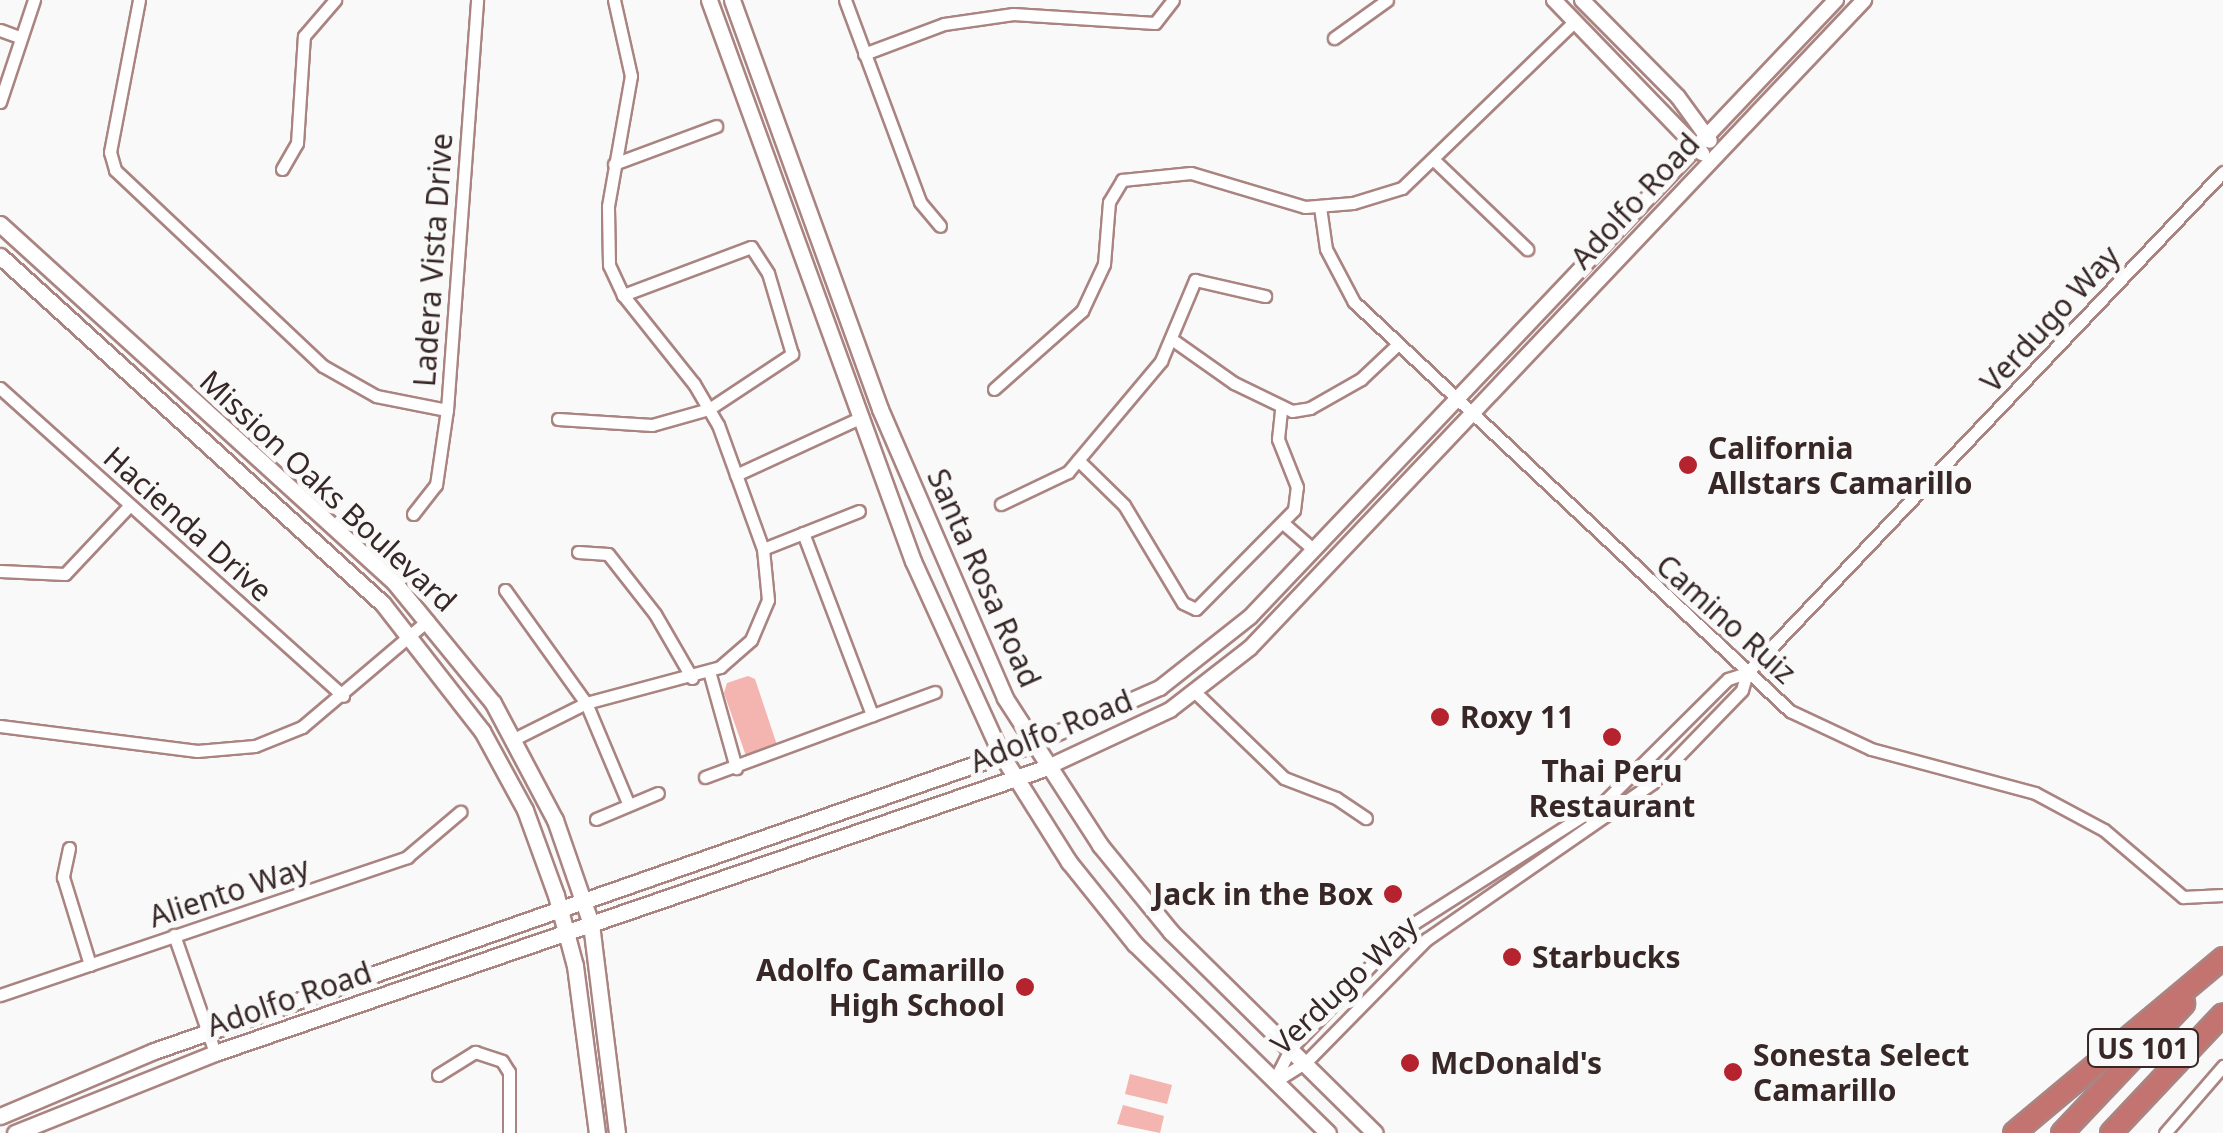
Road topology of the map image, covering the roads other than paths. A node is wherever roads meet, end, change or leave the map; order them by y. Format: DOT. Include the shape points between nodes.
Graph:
graph roads {
  1 [pos="34,0"];
  2 [pos="139,0"];
  3 [pos="336,0"];
  4 [pos="477,0"];
  5 [pos="614,0"];
  6 [pos="709,0"];
  7 [pos="732,0"];
  8 [pos="845,0"];
  9 [pos="1173,0"];
  10 [pos="1387,0"];
  11 [pos="1554,0"];
  12 [pos="1582,0"];
  13 [pos="1836,0"];
  14 [pos="1864,0"];
  15 [pos="1576,21"];
  16 [pos="0,30"];
  17 [pos="19,36"];
  18 [pos="1334,38"];
  19 [pos="864,54"];
  20 [pos="0,102"];
  21 [pos="716,126"];
  22 [pos="1710,134"];
  23 [pos="1694,151"];
  24 [pos="1712,156"];
  25 [pos="1434,160"];
  26 [pos="614,164"];
  27 [pos="282,170"];
  28 [pos="2223,172"];
  29 [pos="1320,207"];
  30 [pos="0,224"];
  31 [pos="940,226"];
  32 [pos="1526,248"];
  33 [pos="0,256"];
  34 [pos="623,295"];
  35 [pos="1265,296"];
  36 [pos="1172,340"];
  37 [pos="1398,344"];
  38 [pos="0,388"];
  39 [pos="994,389"];
  40 [pos="1458,400"];
  41 [pos="709,408"];
  42 [pos="1281,408"];
  43 [pos="448,410"];
  44 [pos="1473,415"];
  45 [pos="862,416"];
  46 [pos="558,419"];
  47 [pos="1078,460"];
  48 [pos="736,475"];
  49 [pos="1001,504"];
  50 [pos="130,506"];
  51 [pos="859,512"];
  52 [pos="412,514"];
  53 [pos="1283,523"];
  54 [pos="802,533"];
  55 [pos="763,549"];
  56 [pos="1314,550"];
  57 [pos="578,552"];
  58 [pos="0,571"];
  59 [pos="505,590"];
  60 [pos="428,620"];
  61 [pos="410,634"];
  62 [pos="709,672"];
  63 [pos="1747,673"];
  64 [pos="692,678"];
  65 [pos="935,692"];
  66 [pos="1196,693"];
  67 [pos="343,696"];
  68 [pos="586,702"];
  69 [pos="872,716"];
  70 [pos="0,726"];
  71 [pos="516,738"];
  72 [pos="1033,744"];
  73 [pos="1001,754"];
  74 [pos="736,768"];
  75 [pos="1048,768"];
  76 [pos="705,777"];
  77 [pos="1015,778"];
  78 [pos="658,793"];
  79 [pos="628,803"];
  80 [pos="460,812"];
  81 [pos="596,818"];
  82 [pos="1366,818"];
  83 [pos="69,848"];
  84 [pos="2223,894"];
  85 [pos="584,902"];
  86 [pos="560,910"];
  87 [pos="591,924"];
  88 [pos="566,932"];
  89 [pos="174,935"];
  90 [pos="2223,961"];
  91 [pos="90,965"];
  92 [pos="0,995"];
  93 [pos="2223,1014"];
  94 [pos="208,1034"];
  95 [pos="1290,1049"];
  96 [pos="215,1052"];
  97 [pos="1305,1063"];
  98 [pos="2223,1066"];
  99 [pos="438,1076"];
  100 [pos="1274,1082"];
  101 [pos="0,1116"];
  102 [pos="15,1133"];
  103 [pos="509,1133"];
  104 [pos="597,1133"];
  105 [pos="617,1133"];
  106 [pos="1328,1133"];
  107 [pos="1375,1133"];
  108 [pos="2014,1133"];
  109 [pos="2062,1133"];
  110 [pos="2111,1133"];
  111 [pos="2164,1133"];
  1 -- 17 [label="street"];
  2 -- 43 [label="street" via="110,152 114,170 322,366 376,396"];
  3 -- 27 [label="street" via="304,36 297,142"];
  4 -- 43 [label="street, Ladera Vista Drive"];
  5 -- 26 [label="street" via="632,66"];
  6 -- 45 [label="main road, Santa Rosa Road"];
  7 -- 72 [label="main road, Santa Rosa Road" via="880,409 970,629"];
  8 -- 19 [label="street"];
  9 -- 19 [label="street" via="1155,23 1066,12 1012,14 944,24"];
  10 -- 18 [label="street"];
  11 -- 15 [label="street"];
  12 -- 22 [label="street"];
  13 -- 22 [label="street, Adolfo Road"];
  14 -- 24 [label="street, Adolfo Road"];
  15 -- 23 [label="street"];
  15 -- 25 [label="street"];
  16 -- 17 [label="street"];
  17 -- 20 [label="street"];
  19 -- 31 [label="street" via="920,202"];
  21 -- 26 [label="street"];
  22 -- 23 [label="street, Adolfo Road"];
  22 -- 24 [label="street"];
  23 -- 24 [label="street"];
  23 -- 40 [label="street, Adolfo Road"];
  24 -- 44 [label="street, Adolfo Road"];
  25 -- 29 [label="street" via="1402,188"];
  25 -- 32 [label="street"];
  26 -- 34 [label="street" via="608,257"];
  28 -- 63 [label="street, Verdugo Way"];
  29 -- 37 [label="street, Camino Ruiz" via="1322,236 1340,281"];
  29 -- 39 [label="street" via="1276,202 1190,173 1122,180 1109,202 1104,264 1082,311"];
  30 -- 60 [label="main road, Mission Oaks Boulevard"];
  33 -- 61 [label="main road, Mission Oaks Boulevard"];
  34 -- 41 [label="street"];
  34 -- 41 [label="street" via="743,246 758,252 792,354"];
  35 -- 36 [label="street" via="1198,278"];
  36 -- 42 [label="street"];
  36 -- 47 [label="street"];
  37 -- 40 [label="street, Camino Ruiz"];
  37 -- 42 [label="street" via="1367,374 1316,406"];
  38 -- 50 [label="street, Hacienda Drive"];
  40 -- 44 [label="street, Camino Ruiz"];
  40 -- 56 [label="street, Adolfo Road"];
  41 -- 46 [label="street" via="642,426"];
  41 -- 48 [label="street"];
  42 -- 53 [label="street" via="1279,444 1297,491"];
  43 -- 52 [label="street, Ladera Vista Drive" via="436,485"];
  44 -- 63 [label="street, Camino Ruiz"];
  44 -- 66 [label="street, Adolfo Road" via="1275,624"];
  45 -- 48 [label="street"];
  45 -- 73 [label="main road, Santa Rosa Road" via="949,651"];
  47 -- 49 [label="street" via="1062,476"];
  47 -- 53 [label="street" via="1127,509 1190,609 1223,587"];
  48 -- 55 [label="street"];
  50 -- 58 [label="street" via="66,574"];
  50 -- 67 [label="street, Hacienda Drive"];
  51 -- 54 [label="street"];
  53 -- 56 [label="street"];
  54 -- 55 [label="street"];
  54 -- 69 [label="street"];
  55 -- 62 [label="street" via="769,592 762,621 744,650"];
  56 -- 72 [label="street, Adolfo Road" via="1260,608 1176,678 1100,719"];
  57 -- 64 [label="street" via="608,554 655,614"];
  59 -- 68 [label="street"];
  60 -- 61 [label="street"];
  60 -- 71 [label="main road, Mission Oaks Boulevard"];
  61 -- 67 [label="street"];
  61 -- 86 [label="main road, Mission Oaks Boulevard" via="513,785"];
  62 -- 64 [label="street"];
  62 -- 74 [label="street"];
  63 -- 84 [label="street, Camino Ruiz" via="1790,711 1837,736 2035,793 2104,830 2183,897"];
  63 -- 95 [label="street, Verdugo Way" via="1728,679 1604,802 1408,928"];
  63 -- 97 [label="street, Verdugo Way" via="1742,690 1652,783 1427,938"];
  64 -- 68 [label="street"];
  65 -- 69 [label="street"];
  66 -- 75 [label="street, Adolfo Road" via="1131,732"];
  66 -- 82 [label="street" via="1284,778"];
  67 -- 70 [label="street" via="289,734 238,750 197,752"];
  68 -- 71 [label="street"];
  68 -- 79 [label="street"];
  69 -- 74 [label="street"];
  71 -- 85 [label="main road, Mission Oaks Boulevard"];
  72 -- 73 [label="main road, Adolfo Road"];
  72 -- 75 [label="main road, Santa Rosa Road"];
  73 -- 77 [label="main road, Santa Rosa Road"];
  73 -- 85 [label="main road, Adolfo Road"];
  74 -- 76 [label="street"];
  75 -- 77 [label="main road, Adolfo Road"];
  75 -- 95 [label="main road, Santa Rosa Road" via="1171,932"];
  77 -- 87 [label="main road, Adolfo Road"];
  77 -- 100 [label="main road, Santa Rosa Road" via="1069,862 1134,944"];
  78 -- 79 [label="street"];
  79 -- 81 [label="street"];
  80 -- 89 [label="street, Aliento Way" via="408,857"];
  83 -- 91 [label="street" via="62,877"];
  85 -- 86 [label="main road, Adolfo Road"];
  85 -- 87 [label="main road, Mission Oaks Boulevard"];
  86 -- 88 [label="main road, Mission Oaks Boulevard"];
  86 -- 94 [label="main road, Adolfo Road"];
  87 -- 88 [label="main road, Adolfo Road"];
  87 -- 105 [label="main road, Mission Oaks Boulevard"];
  88 -- 96 [label="main road, Adolfo Road"];
  88 -- 104 [label="main road, Mission Oaks Boulevard"];
  89 -- 91 [label="street, Aliento Way"];
  89 -- 94 [label="street"];
  90 -- 108 [label="highway"];
  90 -- 109 [label="highway, US 101"];
  91 -- 92 [label="street, Aliento Way"];
  93 -- 110 [label="highway, US 101"];
  94 -- 96 [label="street"];
  94 -- 101 [label="main road, Adolfo Road" via="112,1066"];
  95 -- 97 [label="main road, Santa Rosa Road"];
  95 -- 100 [label="street, Verdugo Way"];
  96 -- 102 [label="main road, Adolfo Road"];
  97 -- 100 [label="street, Verdugo Way"];
  97 -- 107 [label="main road, Santa Rosa Road"];
  98 -- 111 [label="street"];
  99 -- 103 [label="street" via="475,1052 502,1061 509,1072"];
  100 -- 106 [label="main road, Santa Rosa Road"];
}
